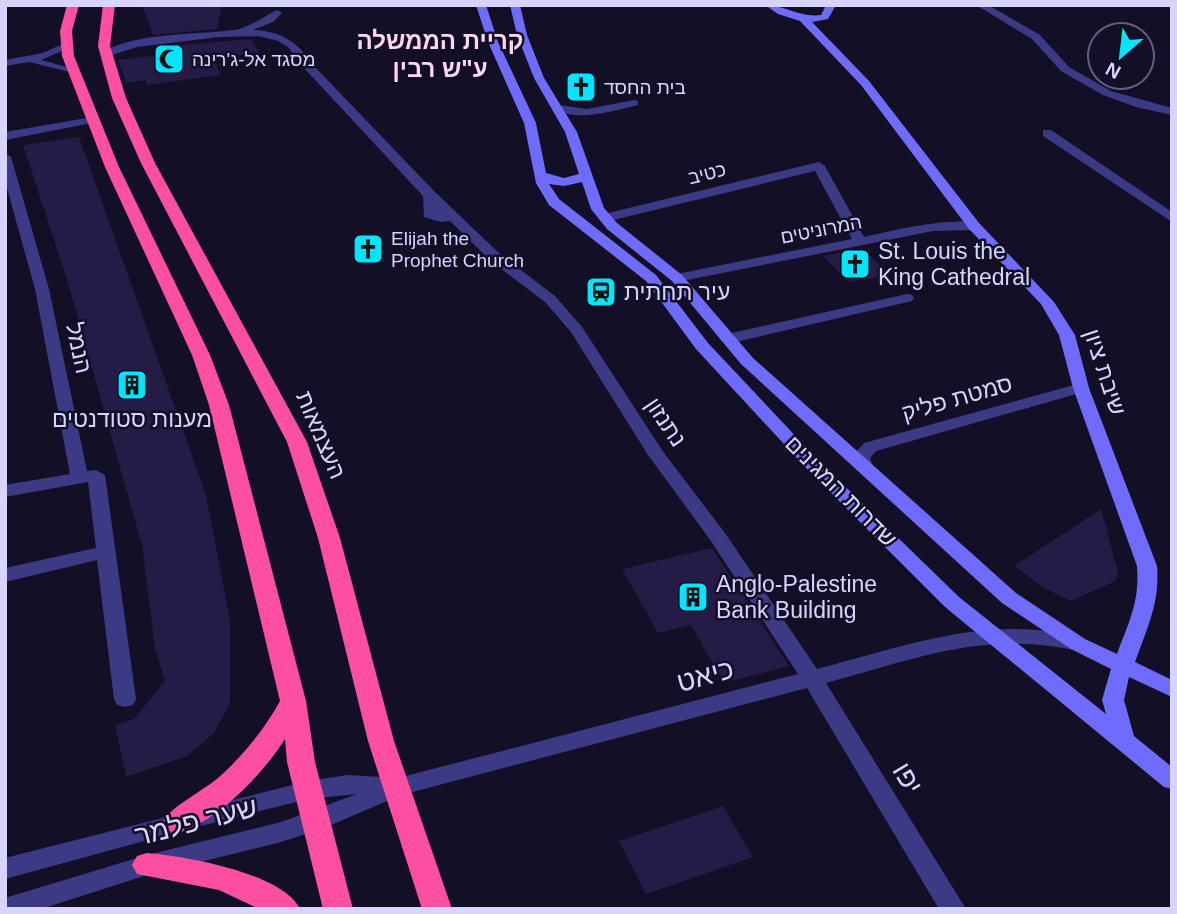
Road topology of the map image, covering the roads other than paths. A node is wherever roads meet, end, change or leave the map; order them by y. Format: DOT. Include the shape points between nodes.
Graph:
graph roads {
  1 [pos="72,5"];
  2 [pos="109,5"];
  3 [pos="481,5"];
  4 [pos="515,5"];
  5 [pos="770,5"];
  6 [pos="777,5"];
  7 [pos="981,5"];
  8 [pos="278,9"];
  9 [pos="828,9"];
  10 [pos="805,12"];
  11 [pos="288,32"];
  12 [pos="218,34"];
  13 [pos="150,41"];
  14 [pos="67,45"];
  15 [pos="105,45"];
  16 [pos="20,61"];
  17 [pos="5,63"];
  18 [pos="74,72"];
  19 [pos="634,103"];
  20 [pos="558,108"];
  21 [pos="600,110"];
  22 [pos="1172,112"];
  23 [pos="93,120"];
  24 [pos="571,132"];
  25 [pos="1047,133"];
  26 [pos="5,136"];
  27 [pos="5,156"];
  28 [pos="540,175"];
  29 [pos="587,175"];
  30 [pos="10,192"];
  31 [pos="605,218"];
  32 [pos="1172,218"];
  33 [pos="974,226"];
  34 [pos="859,240"];
  35 [pos="677,278"];
  36 [pos="907,298"];
  37 [pos="727,339"];
  38 [pos="1081,388"];
  39 [pos="864,466"];
  40 [pos="80,478"];
  41 [pos="5,491"];
  42 [pos="107,552"];
  43 [pos="5,575"];
  44 [pos="990,634"];
  45 [pos="1078,644"];
  46 [pos="1123,663"];
  47 [pos="812,678"];
  48 [pos="1172,689"];
  49 [pos="125,698"];
  50 [pos="293,701"];
  51 [pos="1123,738"];
  52 [pos="1172,780"];
  53 [pos="348,784"];
  54 [pos="398,787"];
  55 [pos="308,790"];
  56 [pos="316,821"];
  57 [pos="177,822"];
  58 [pos="147,865"];
  59 [pos="5,869"];
  60 [pos="5,909"];
  61 [pos="285,909"];
  62 [pos="338,909"];
  63 [pos="437,909"];
  64 [pos="953,909"];
  1 -- 14 [label="highway"];
  2 -- 15 [label="highway, העצמאות"];
  3 -- 28 [label="street, שדרות המגינים" via="530,123"];
  4 -- 20 [label="street, שדרות המגינים" via="522,35"];
  5 -- 10 [label="street, שיבת ציון" via="779,12"];
  6 -- 10 [label="street"];
  7 -- 22 [label="street" via="1036,37 1058,63 1097,87"];
  8 -- 11 [label="street, נתנזון"];
  8 -- 12 [label="street" via="270,20"];
  9 -- 10 [label="street" via="822,18"];
  10 -- 33 [label="street, שיבת ציון"];
  11 -- 12 [label="street"];
  11 -- 47 [label="street, נתנזון" via="309,67 430,195 429,214 453,216 496,258 550,299 576,331"];
  12 -- 13 [label="street"];
  13 -- 15 [label="street"];
  13 -- 15 [label="street"];
  14 -- 16 [label="street" via="46,56"];
  14 -- 18 [label="highway"];
  15 -- 54 [label="highway, העצמאות" via="118,98 147,161 297,442 329,538 357,656"];
  16 -- 17 [label="street"];
  16 -- 18 [label="street"];
  18 -- 23 [label="highway"];
  19 -- 21 [label="street"];
  20 -- 21 [label="street"];
  20 -- 24 [label="street, שדרות המגינים"];
  21 -- 24 [label="street" via="580,119"];
  23 -- 26 [label="street"];
  23 -- 50 [label="highway" via="201,355 219,405"];
  24 -- 29 [label="street, שדרות המגינים"];
  25 -- 32 [label="street"];
  27 -- 30 [label="street, הנמל"];
  28 -- 29 [label="street" via="564,182"];
  28 -- 44 [label="street, שדרות המגינים" via="554,202 651,278 702,346 814,466"];
  29 -- 31 [label="street, שדרות המגינים"];
  30 -- 40 [label="street, הנמל" via="42,289"];
  31 -- 34 [label="street, כטיב" via="819,166"];
  31 -- 35 [label="street, שדרות המגינים"];
  33 -- 34 [label="street, המרוניטים" via="933,227"];
  33 -- 38 [label="street, שיבת ציון" via="1047,302 1068,335"];
  34 -- 35 [label="street, המרוניטים"];
  35 -- 37 [label="street, שדרות המגינים"];
  36 -- 37 [label="street"];
  37 -- 39 [label="street, שדרות המגינים"];
  38 -- 39 [label="street, סמטת פליק" via="870,447 861,457"];
  38 -- 46 [label="street, שיבת ציון" via="1147,565 1146,608"];
  39 -- 45 [label="street, שדרות המגינים" via="1009,598"];
  40 -- 41 [label="street"];
  40 -- 42 [label="street" via="96,475"];
  42 -- 43 [label="street"];
  42 -- 49 [label="street"];
  44 -- 45 [label="street, כיאט" via="1040,635"];
  44 -- 47 [label="street, כיאט"];
  44 -- 51 [label="street, שדרות המגינים"];
  45 -- 46 [label="street, שדרות המגינים"];
  46 -- 48 [label="street, שדרות המגינים"];
  46 -- 51 [label="street, שיבת ציון" via="1113,700"];
  47 -- 54 [label="street, כיאט"];
  47 -- 64 [label="street, יפו"];
  50 -- 55 [label="highway"];
  50 -- 57 [label="highway" via="253,762 208,803"];
  51 -- 52 [label="street, שדרות המגינים"];
  53 -- 54 [label="street, כיאט"];
  53 -- 55 [label="street, שער פלמר"];
  54 -- 56 [label="street, שער פלמר"];
  54 -- 63 [label="highway, העצמאות"];
  55 -- 56 [label="highway"];
  55 -- 57 [label="street, שער פלמר"];
  56 -- 58 [label="street, שער פלמר"];
  56 -- 62 [label="highway"];
  57 -- 59 [label="street, שער פלמר"];
  58 -- 60 [label="street, שער פלמר"];
  58 -- 61 [label="highway" via="219,876"];
}
